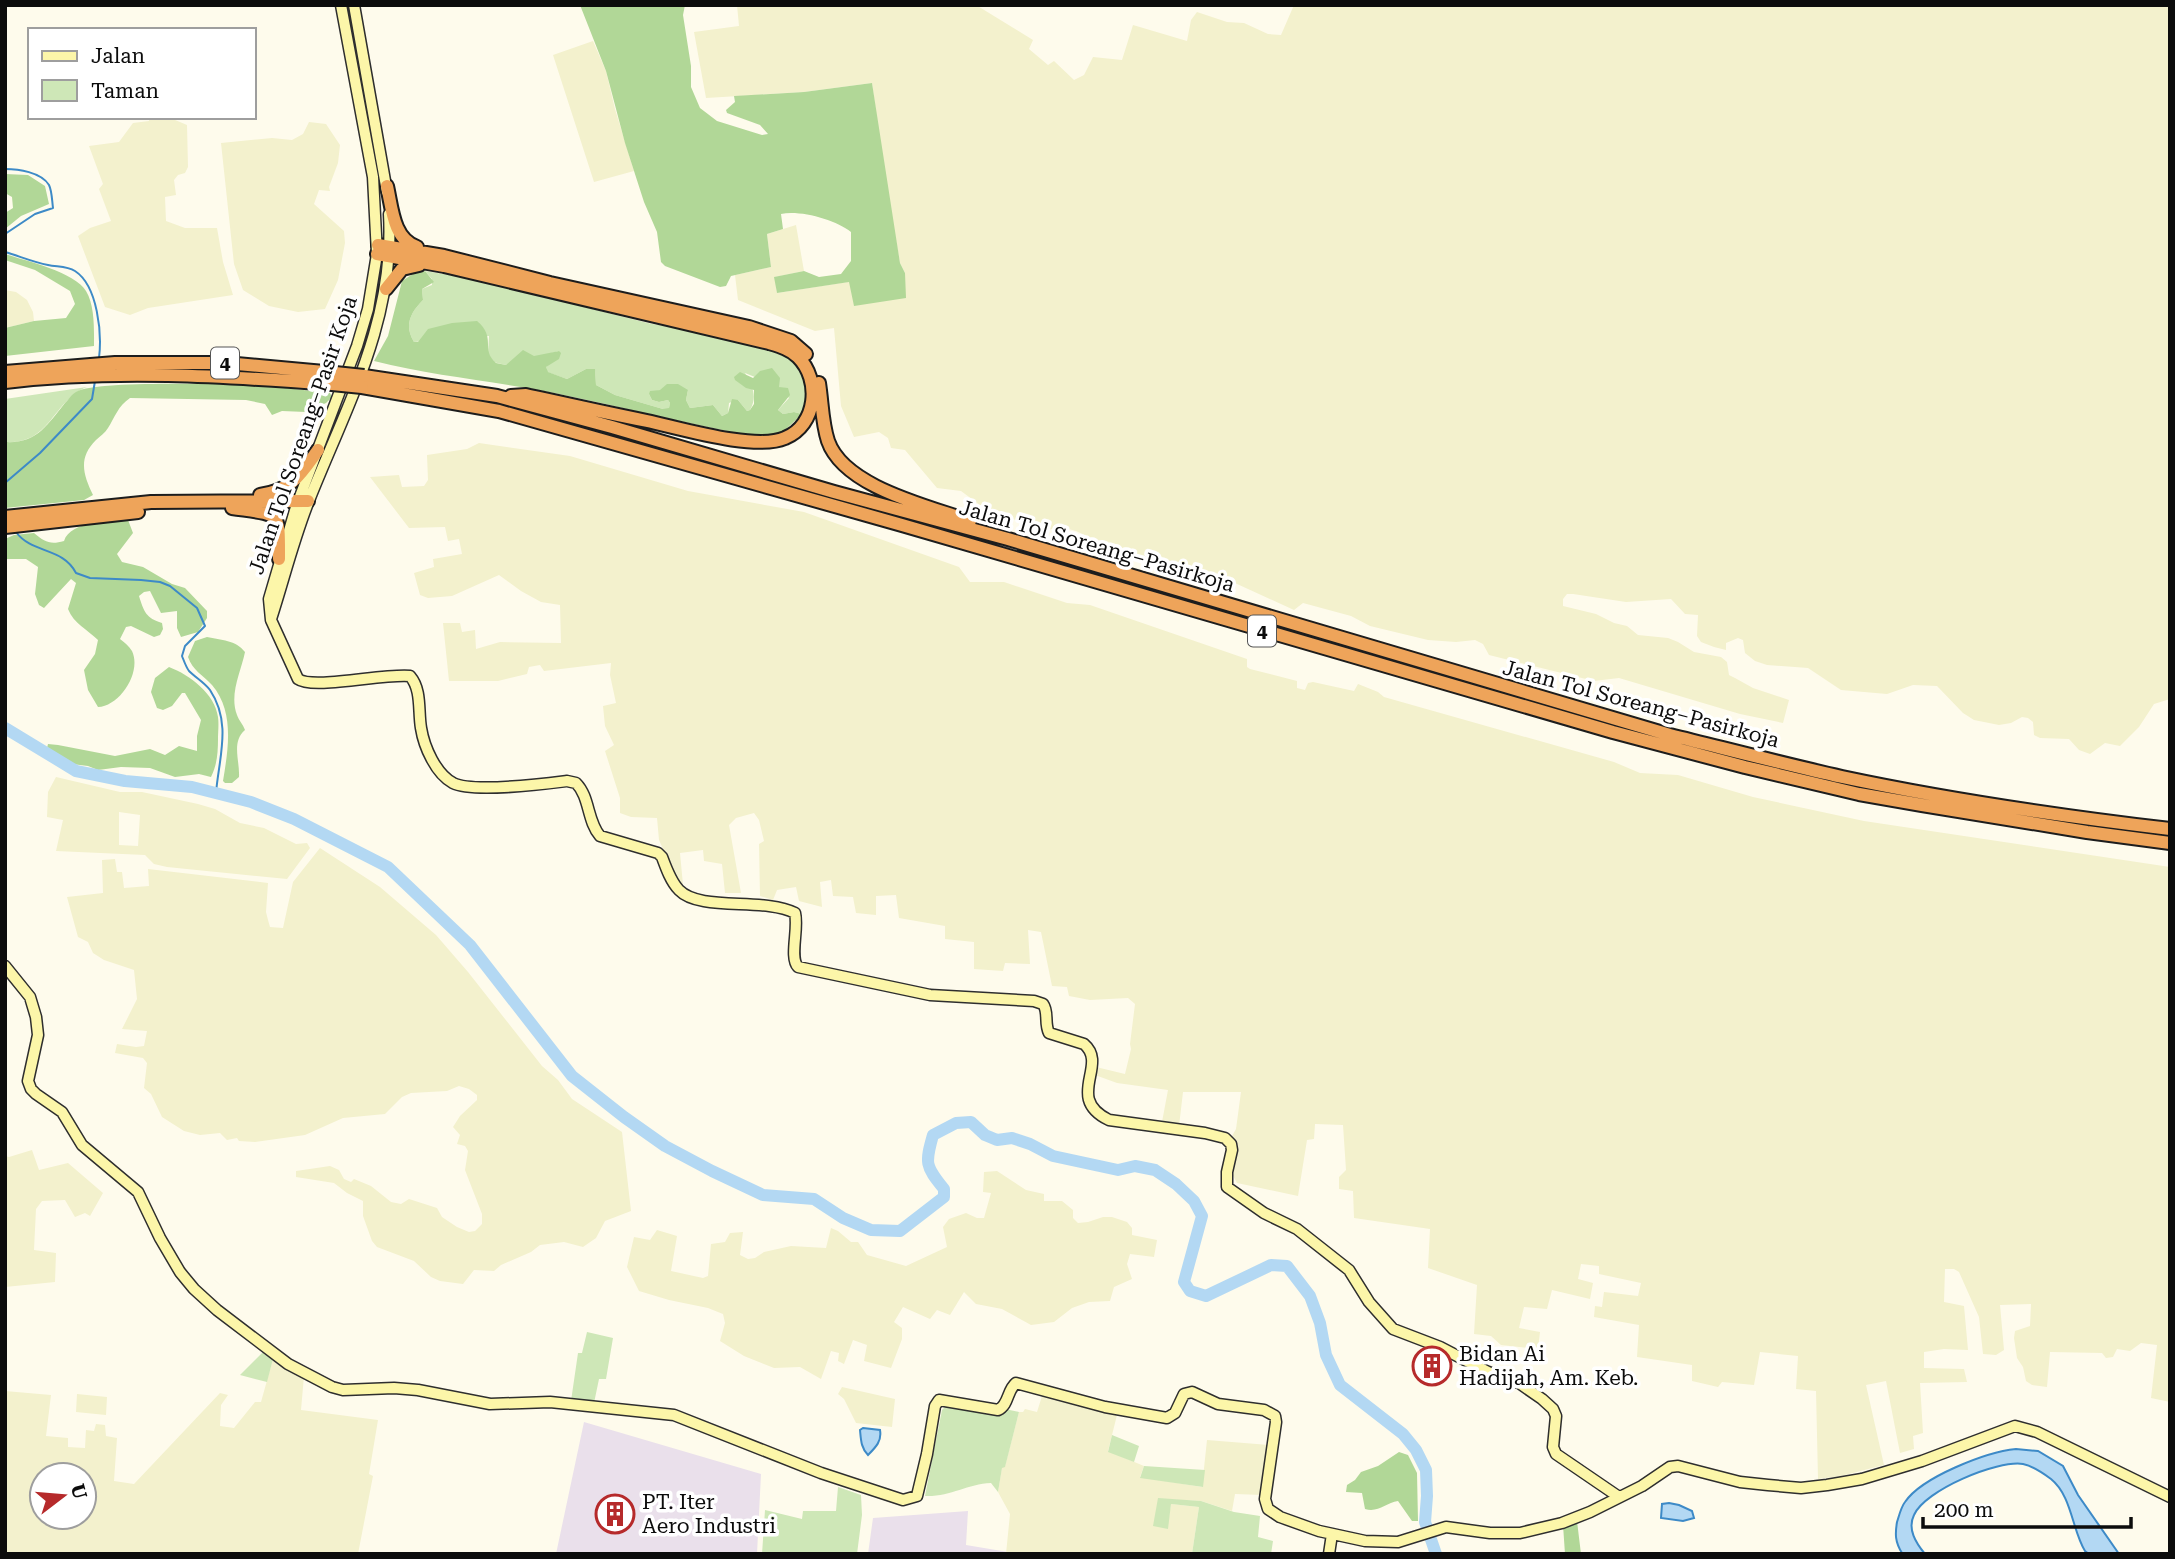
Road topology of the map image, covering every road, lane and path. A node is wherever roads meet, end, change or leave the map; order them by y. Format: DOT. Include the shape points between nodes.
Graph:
graph roads {
  1 [pos="341,5"];
  2 [pos="355,5"];
  3 [pos="387,186"];
  4 [pos="384,250"];
  5 [pos="444,261"];
  6 [pos="386,289"];
  7 [pos="5,372"];
  8 [pos="79,373"];
  9 [pos="363,381"];
  10 [pos="5,382"];
  11 [pos="5,390"];
  12 [pos="496,396"];
  13 [pos="318,450"];
  14 [pos="204,502"];
  15 [pos="302,504"];
  16 [pos="228,508"];
  17 [pos="5,517"];
  18 [pos="29,519"];
  19 [pos="5,527"];
  20 [pos="1008,539"];
  21 [pos="279,559"];
  22 [pos="271,620"];
  23 [pos="2170,828"];
  24 [pos="2170,843"];
  25 [pos="5,966"];
  26 [pos="1619,1497"];
  27 [pos="2170,1497"];
  28 [pos="1332,1534"];
  29 [pos="1329,1554"];
  1 -- 4 [label="street, Jalan Tol Soreang–Pasir Koja"];
  2 -- 3 [label="street, Jalan Tol Soreang–Pasir Koja"];
  3 -- 4 [label="street, Jalan Tol Soreang–Pasir Koja"];
  3 -- 5 [label="highway" via="400,235 410,245"];
  4 -- 5 [label="highway"];
  4 -- 6 [label="street, Jalan Tol Soreang–Pasir Koja"];
  4 -- 13 [label="street, Jalan Tol Soreang–Pasir Koja" via="357,346"];
  5 -- 6 [label="highway" via="407,267"];
  5 -- 12 [label="highway" via="769,343 798,357 813,394 802,427 783,439 763,443 526,395"];
  5 -- 20 [label="highway" via="749,327 790,341 816,370 828,442 845,467 884,491"];
  6 -- 15 [label="street, Jalan Tol Soreang–Pasir Koja" via="362,370"];
  7 -- 8 [label="highway"];
  8 -- 9 [label="highway, Jalan Tol Soreang–Pasirkoja / 4, bridge" via="112,370"];
  8 -- 10 [label="highway"];
  8 -- 11 [label="highway"];
  9 -- 12 [label="highway, Jalan Tol Soreang–Pasirkoja / 4"];
  9 -- 24 [label="highway, Jalan Tol Soreang–Pasirkoja / 4" via="499,411 1745,767 1859,794"];
  12 -- 20 [label="highway, Jalan Tol Soreang–Pasirkoja / 4"];
  13 -- 14 [label="highway" via="286,488"];
  13 -- 15 [label="street, Jalan Tol Soreang–Pasir Koja"];
  14 -- 15 [label="highway"];
  14 -- 18 [label="highway" via="151,502"];
  15 -- 16 [label="highway"];
  15 -- 21 [label="street, Jalan Tol Soreang–Pasir Koja"];
  15 -- 22 [label="street, Jalan Tol Soreang–Pasir Koja"];
  16 -- 18 [label="highway"];
  16 -- 21 [label="highway" via="276,519"];
  17 -- 18 [label="highway"];
  18 -- 19 [label="highway"];
  20 -- 23 [label="highway, Jalan Tol Soreang–Pasirkoja / 4" via="1775,762 1982,802"];
  21 -- 22 [label="street, Jalan Tol Soreang–Pasir Koja" via="269,599"];
  22 -- 26 [label="street" via="302,682 410,676 417,688 425,745 452,782 506,786 572,781 579,785 600,836 658,853 678,889 691,899 769,905 795,913 793,960 798,967 930,995 1044,1004 1049,1033 1088,1047 1092,1059 1088,1100 1100,1116 1224,1138 1232,1150 1227,1187 1297,1229 1349,1270 1393,1329 1519,1383 1542,1399 1556,1416 1556,1454"];
  25 -- 28 [label="street" via="30,997 36,1017 38,1035 29,1080 36,1094 62,1111 82,1144 138,1192 160,1238 194,1289 276,1357 332,1387 406,1389 490,1404 550,1402 674,1415 903,1500 917,1496 939,1400 1000,1409 1016,1383 1163,1418 1173,1415 1184,1394 1194,1392 1218,1404 1273,1413 1276,1422 1265,1505 1280,1517"];
  26 -- 27 [label="street" via="1678,1465 1740,1482 1801,1488 1843,1483 1945,1454 2015,1426 2037,1432"];
  26 -- 28 [label="street" via="1568,1521 1528,1532 1442,1528 1398,1542"];
  28 -- 29 [label="street"];
}
